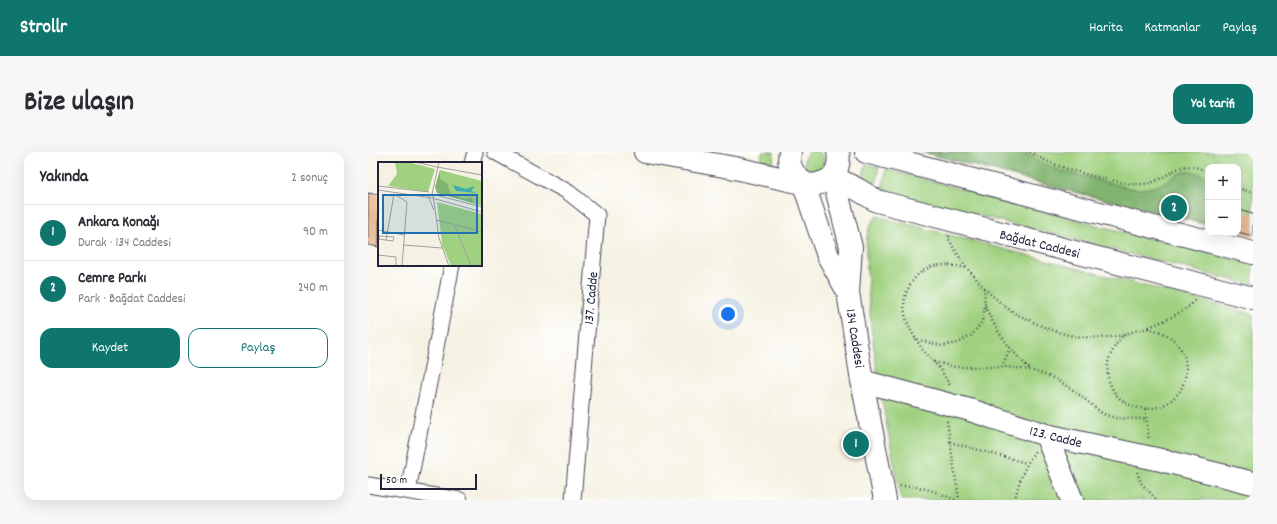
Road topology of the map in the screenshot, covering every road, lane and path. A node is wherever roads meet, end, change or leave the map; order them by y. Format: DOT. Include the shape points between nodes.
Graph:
graph roads {
  1 [pos="475,152"];
  2 [pos="495,152"];
  3 [pos="645,152"];
  4 [pos="790,152"];
  5 [pos="838,152"];
  6 [pos="866,152"];
  7 [pos="1030,152"];
  8 [pos="472,162"];
  9 [pos="1205,171"];
  10 [pos="833,177"];
  11 [pos="803,182"];
  12 [pos="1241,189"];
  13 [pos="1253,193"];
  14 [pos="951,220"];
  15 [pos="1253,253"];
  16 [pos="452,266"];
  17 [pos="967,268"];
  18 [pos="1204,285"];
  19 [pos="984,288"];
  20 [pos="848,292"];
  21 [pos="1253,298"];
  22 [pos="985,306"];
  23 [pos="1148,328"];
  24 [pos="1124,335"];
  25 [pos="916,339"];
  26 [pos="1010,348"];
  27 [pos="934,362"];
  28 [pos="1002,367"];
  29 [pos="1031,370"];
  30 [pos="862,381"];
  31 [pos="949,405"];
  32 [pos="1145,409"];
  33 [pos="1146,419"];
  34 [pos="1046,435"];
  35 [pos="950,442"];
  36 [pos="1142,456"];
  37 [pos="1026,463"];
  38 [pos="1253,483"];
  39 [pos="368,485"];
  40 [pos="408,491"];
  41 [pos="884,493"];
  42 [pos="460,500"];
  43 [pos="573,500"];
  44 [pos="955,500"];
  45 [pos="959,500"];
  46 [pos="1015,500"];
  47 [pos="1072,500"];
  48 [pos="1157,500"];
  1 -- 8 [label="street"];
  2 -- 43 [label="street, 137. Cadde" via="568,192 597,215"];
  3 -- 11 [label="main road"];
  4 -- 11 [label="main road" via="789,162 792,170"];
  5 -- 10 [label="main road" via="840,162"];
  6 -- 15 [label="main road"];
  7 -- 9 [label="path" via="1064,168 1125,183 1150,183 1183,166"];
  10 -- 11 [label="main road" via="819,184"];
  10 -- 14 [label="main road, Bağdat Caddesi" via="877,201"];
  10 -- 20 [label="main road, 134 Caddesi" via="851,247"];
  11 -- 20 [label="main road" via="828,256"];
  12 -- 13 [label="path"];
  14 -- 17 [label="path" via="948,238"];
  14 -- 18 [label="main road, Bağdat Caddesi"];
  16 -- 40 [label="street"];
  17 -- 19 [label="path"];
  17 -- 25 [label="path" via="933,266 919,273 908,286 904,301 905,318"];
  18 -- 21 [label="main road, Bağdat Caddesi"];
  18 -- 23 [label="path" via="1193,304"];
  19 -- 22 [label="path"];
  19 -- 24 [label="path" via="1011,311 1062,334 1089,339"];
  20 -- 30 [label="main road, 134 Caddesi"];
  22 -- 25 [label="path" via="982,322 972,335 958,343 942,346"];
  22 -- 26 [label="path" via="1003,341"];
  23 -- 24 [label="path"];
  23 -- 32 [label="path" via="1166,334 1180,346 1186,362 1186,380 1177,396 1163,406"];
  24 -- 32 [label="path" via="1108,358 1108,376 1114,393 1128,404"];
  25 -- 27 [label="path" via="922,350"];
  26 -- 28 [label="path"];
  26 -- 29 [label="path"];
  27 -- 28 [label="path" via="956,367"];
  27 -- 31 [label="path" via="950,386"];
  28 -- 29 [label="path"];
  29 -- 33 [label="path" via="1051,377 1072,389 1103,414 1116,418"];
  30 -- 31 [label="main road, 123. Cadde"];
  30 -- 41 [label="main road, 134 Caddesi"];
  31 -- 34 [label="main road, 123. Cadde"];
  31 -- 35 [label="path" via="947,416"];
  32 -- 33 [label="path"];
  33 -- 36 [label="path"];
  34 -- 36 [label="main road, 123. Cadde"];
  34 -- 37 [label="path"];
  34 -- 47 [label="main road"];
  35 -- 37 [label="path"];
  35 -- 45 [label="path"];
  36 -- 38 [label="main road, 123. Cadde"];
  36 -- 48 [label="path" via="1137,473 1141,483"];
  37 -- 46 [label="path"];
  39 -- 40 [label="street"];
  40 -- 42 [label="street"];
  41 -- 44 [label="path" via="907,486 928,489"];
}
